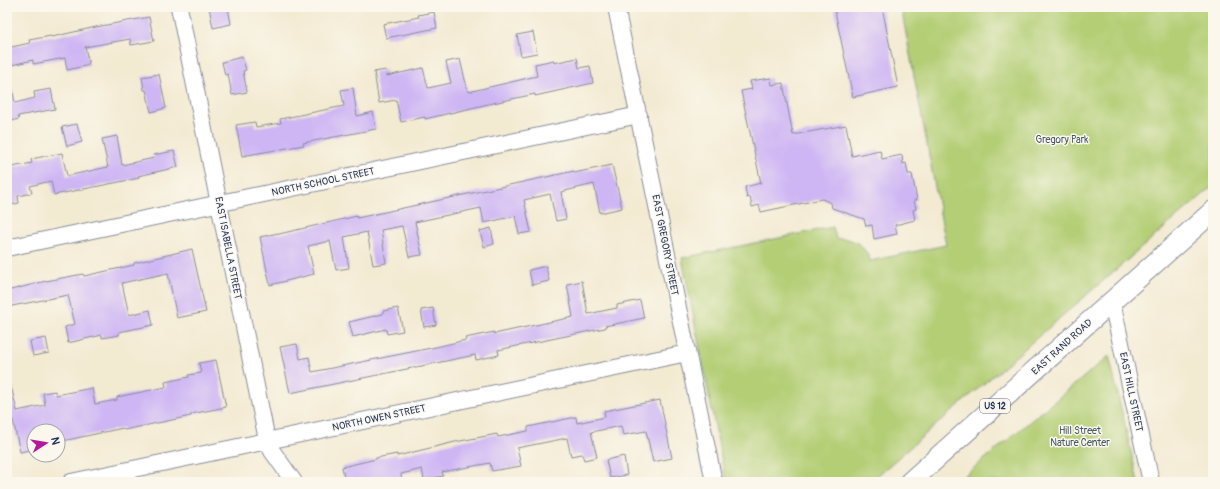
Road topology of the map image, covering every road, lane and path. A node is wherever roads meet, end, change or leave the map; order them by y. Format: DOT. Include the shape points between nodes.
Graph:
graph roads {
  1 [pos="178,7"];
  2 [pos="616,7"];
  3 [pos="639,115"];
  4 [pos="220,204"];
  5 [pos="1213,211"];
  6 [pos="7,248"];
  7 [pos="1112,302"];
  8 [pos="687,353"];
  9 [pos="267,440"];
  10 [pos="71,482"];
  11 [pos="294,482"];
  12 [pos="714,482"];
  13 [pos="910,482"];
  14 [pos="1151,482"];
  1 -- 4 [label="street, EAST ISABELLA STREET"];
  2 -- 3 [label="street, EAST GREGORY STREET"];
  3 -- 4 [label="street, NORTH SCHOOL STREET"];
  3 -- 8 [label="street, EAST GREGORY STREET"];
  4 -- 6 [label="street, NORTH SCHOOL STREET"];
  4 -- 9 [label="street, EAST ISABELLA STREET"];
  5 -- 7 [label="main road, EAST RAND ROAD / US 12"];
  7 -- 13 [label="main road, EAST RAND ROAD / US 12"];
  7 -- 14 [label="street, EAST HILL STREET"];
  8 -- 9 [label="street, NORTH OWEN STREET"];
  8 -- 12 [label="street, EAST GREGORY STREET"];
  9 -- 10 [label="street, NORTH OWEN STREET"];
  9 -- 11 [label="street, EAST ISABELLA STREET"];
}
